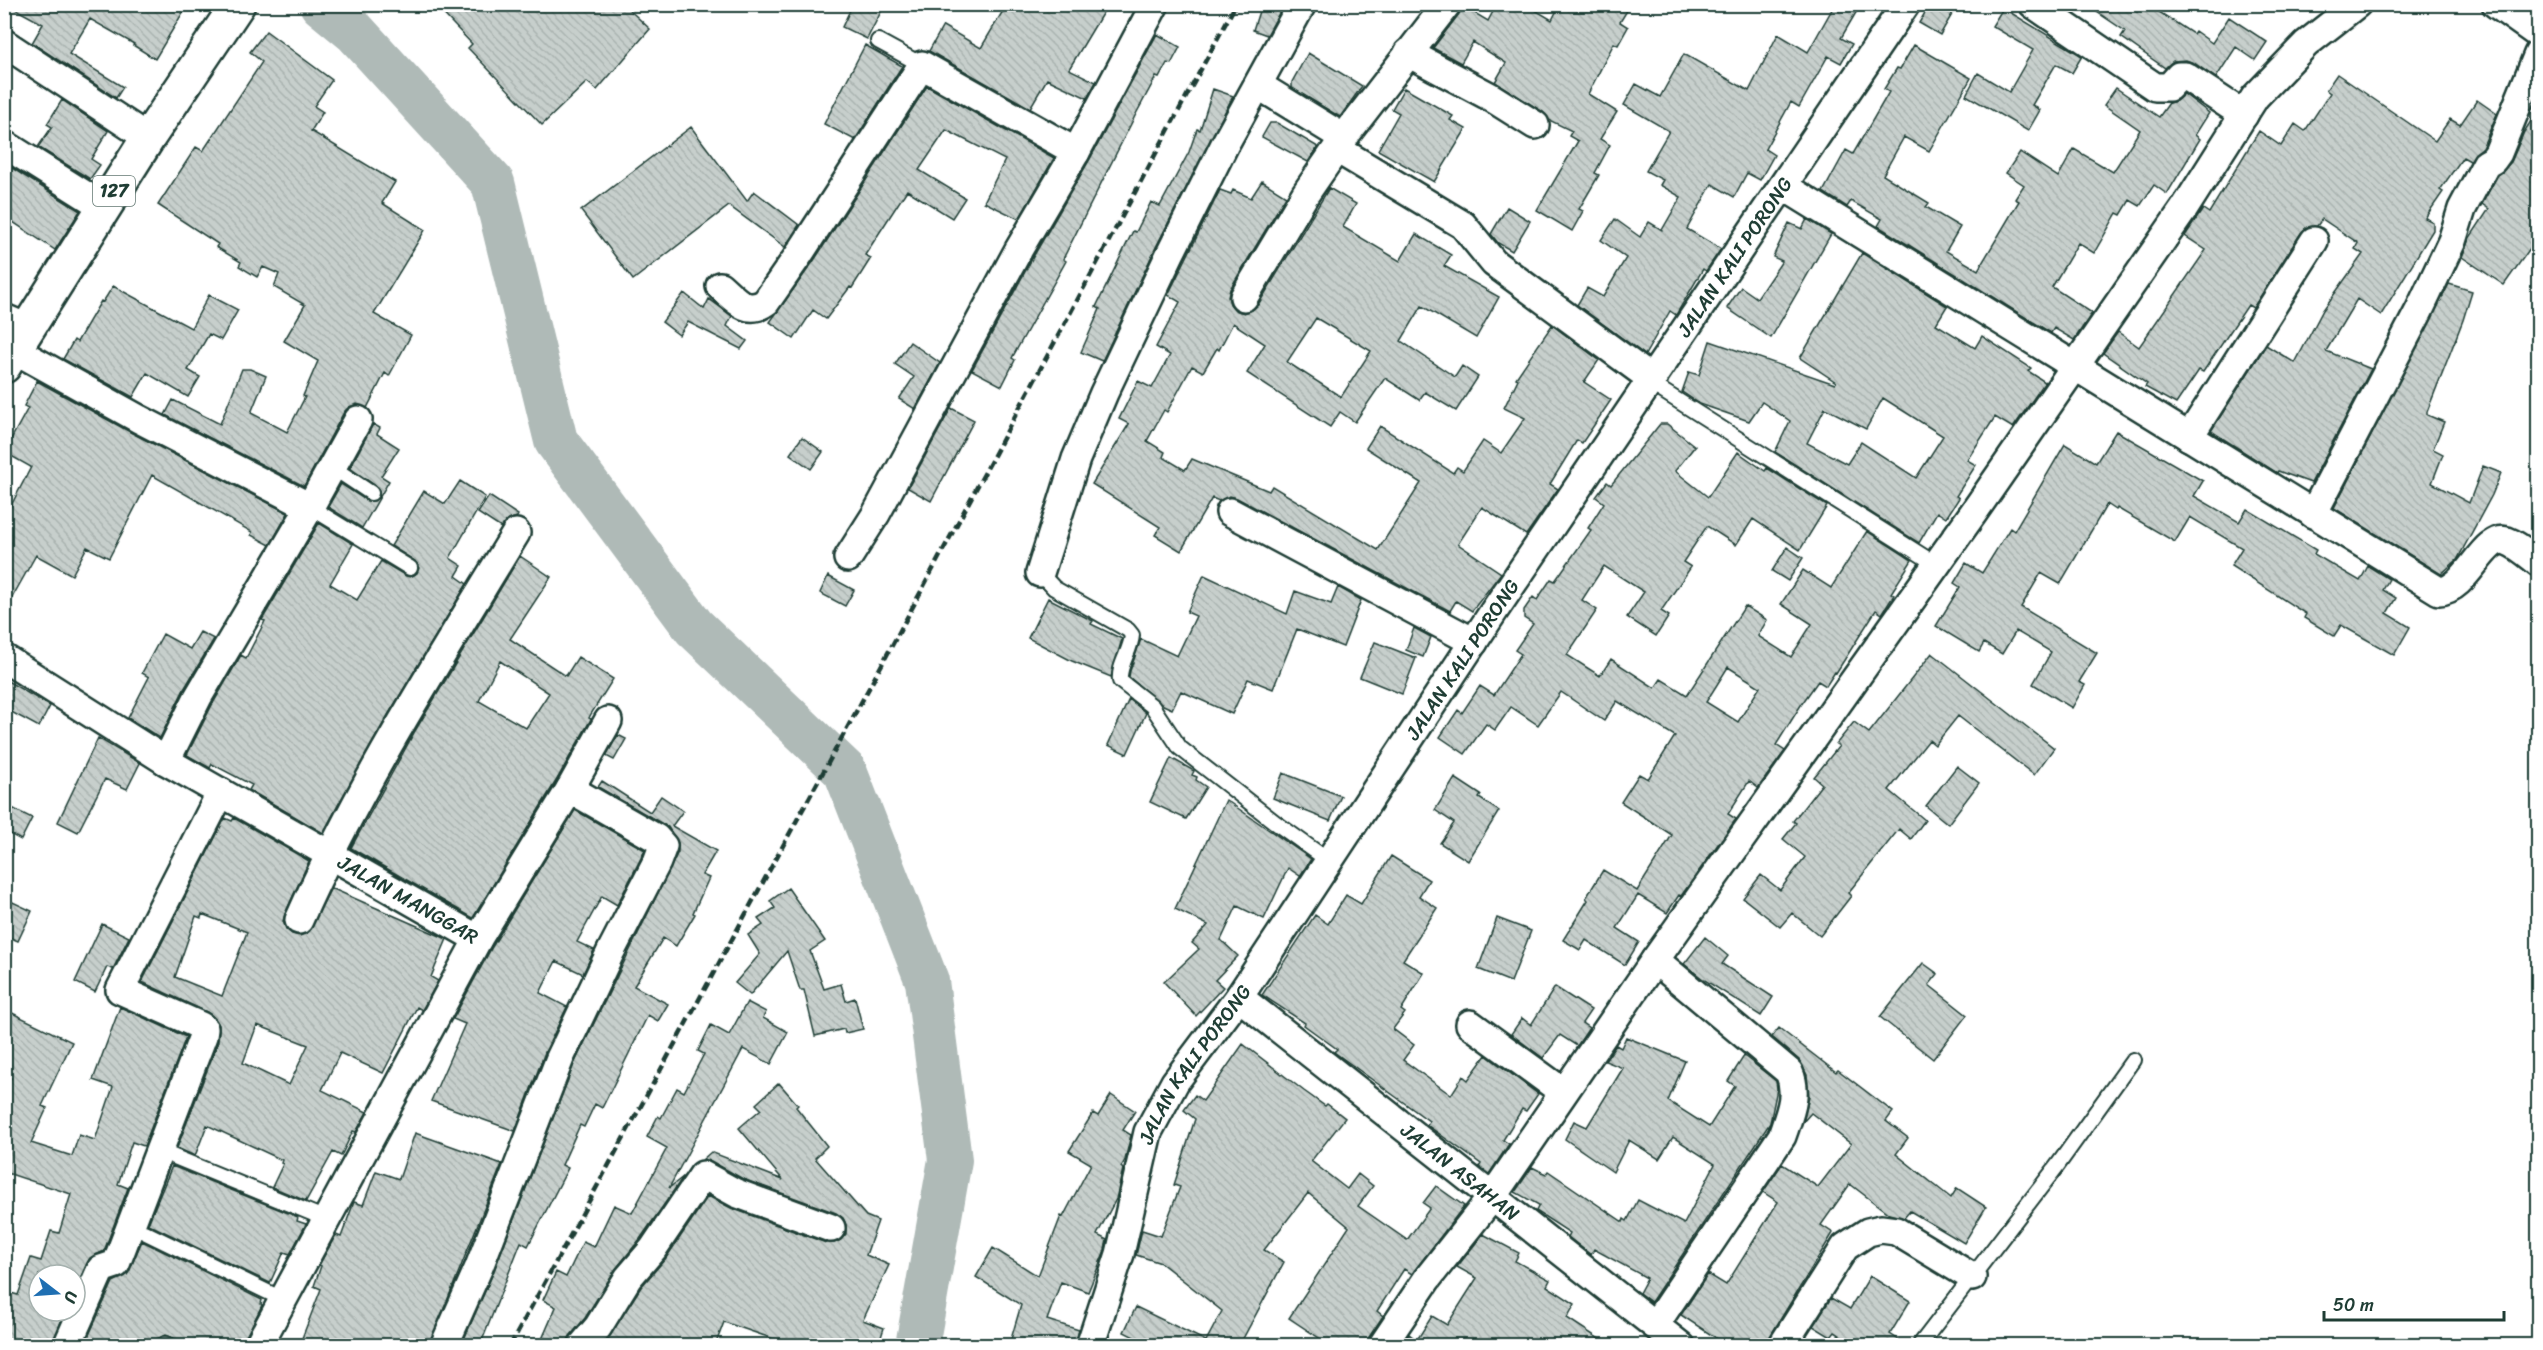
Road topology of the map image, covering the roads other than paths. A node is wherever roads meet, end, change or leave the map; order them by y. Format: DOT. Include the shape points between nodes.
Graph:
graph roads {
  1 [pos="1155,4"];
  2 [pos="1302,4"];
  3 [pos="1447,4"];
  4 [pos="1906,4"];
  5 [pos="2034,4"];
  6 [pos="2357,4"];
  7 [pos="2496,4"];
  8 [pos="233,12"];
  9 [pos="2538,34"];
  10 [pos="878,41"];
  11 [pos="4,43"];
  12 [pos="1408,53"];
  13 [pos="2538,54"];
  14 [pos="922,65"];
  15 [pos="1258,85"];
  16 [pos="2244,115"];
  17 [pos="1535,126"];
  18 [pos="148,138"];
  19 [pos="4,144"];
  20 [pos="1341,144"];
  21 [pos="1076,152"];
  22 [pos="1783,186"];
  23 [pos="104,207"];
  24 [pos="2314,241"];
  25 [pos="720,286"];
  26 [pos="1244,297"];
  27 [pos="13,341"];
  28 [pos="2075,367"];
  29 [pos="1651,381"];
  30 [pos="358,420"];
  31 [pos="2189,437"];
  32 [pos="332,467"];
  33 [pos="371,493"];
  34 [pos="310,507"];
  35 [pos="1230,512"];
  36 [pos="2313,514"];
  37 [pos="516,533"];
  38 [pos="848,558"];
  39 [pos="2538,562"];
  40 [pos="1937,565"];
  41 [pos="410,568"];
  42 [pos="1040,573"];
  43 [pos="1474,642"];
  44 [pos="4,658"];
  45 [pos="608,721"];
  46 [pos="166,761"];
  47 [pos="570,789"];
  48 [pos="221,792"];
  49 [pos="328,853"];
  50 [pos="1329,861"];
  51 [pos="299,920"];
  52 [pos="478,939"];
  53 [pos="1655,960"];
  54 [pos="1239,997"];
  55 [pos="1470,1024"];
  56 [pos="2133,1060"];
  57 [pos="1563,1092"];
  58 [pos="160,1151"];
  59 [pos="1492,1197"];
  60 [pos="326,1219"];
  61 [pos="831,1228"];
  62 [pos="144,1232"];
  63 [pos="1972,1277"];
  64 [pos="282,1299"];
  65 [pos="1655,1325"];
  66 [pos="67,1346"];
  67 [pos="258,1346"];
  68 [pos="444,1346"];
  69 [pos="582,1346"];
  70 [pos="1090,1346"];
  71 [pos="1382,1346"];
  72 [pos="1681,1346"];
  73 [pos="1782,1346"];
  74 [pos="1919,1346"];
  1 -- 21 [label="street"];
  2 -- 15 [label="street"];
  3 -- 12 [label="street"];
  4 -- 22 [label="street, JALAN KALI PORONG"];
  5 -- 16 [label="street" via="2155,87 2169,87 2179,76 2185,76"];
  6 -- 16 [label="street" via="2306,44"];
  7 -- 9 [label="street"];
  8 -- 18 [label="main road, 127"];
  10 -- 14 [label="lane"];
  11 -- 18 [label="street"];
  12 -- 17 [label="street" via="1489,96"];
  12 -- 20 [label="street"];
  13 -- 36 [label="street" via="2498,153 2486,164 2462,209 2452,241 2419,311"];
  14 -- 21 [label="street"];
  14 -- 25 [label="street" via="766,302 751,309"];
  15 -- 20 [label="street"];
  15 -- 42 [label="street" via="1175,244 1104,393 1076,459"];
  16 -- 28 [label="street"];
  18 -- 23 [label="main road, 127"];
  19 -- 23 [label="street"];
  20 -- 26 [label="street" via="1306,193"];
  20 -- 29 [label="street" via="1463,225 1494,263"];
  21 -- 38 [label="street"];
  22 -- 28 [label="street"];
  22 -- 29 [label="street, JALAN KALI PORONG"];
  23 -- 27 [label="main road, 127"];
  24 -- 31 [label="street"];
  27 -- 34 [label="street" via="140,419"];
  28 -- 31 [label="street"];
  28 -- 40 [label="street"];
  29 -- 40 [label="lane"];
  29 -- 43 [label="street, JALAN KALI PORONG"];
  30 -- 32 [label="street"];
  31 -- 36 [label="street"];
  32 -- 33 [label="lane"];
  32 -- 34 [label="street"];
  34 -- 41 [label="lane"];
  34 -- 46 [label="street" via="198,697"];
  35 -- 43 [label="street"];
  36 -- 39 [label="street" via="2439,591 2456,586 2496,541 2505,540"];
  37 -- 49 [label="street" via="373,770"];
  40 -- 53 [label="street"];
  42 -- 50 [label="lane" via="1054,588 1132,635 1120,681 1152,706 1180,748"];
  43 -- 50 [label="street, JALAN KALI PORONG"];
  44 -- 46 [label="street, JALAN MANGGAR"];
  45 -- 47 [label="street"];
  46 -- 48 [label="street, JALAN MANGGAR"];
  47 -- 52 [label="street"];
  47 -- 68 [label="street" via="656,838 663,846 560,1058"];
  48 -- 49 [label="street, JALAN MANGGAR"];
  48 -- 58 [label="street" via="120,990 204,1029"];
  49 -- 51 [label="street"];
  49 -- 52 [label="street, JALAN MANGGAR"];
  50 -- 54 [label="street, JALAN KALI PORONG"];
  52 -- 60 [label="street, JALAN MANGGAR"];
  53 -- 57 [label="street"];
  53 -- 65 [label="street" via="1789,1072 1794,1084 1792,1107 1782,1136"];
  54 -- 59 [label="street, JALAN ASAHAN"];
  54 -- 70 [label="street, JALAN KALI PORONG" via="1175,1082 1148,1132 1120,1254"];
  55 -- 57 [label="street"];
  56 -- 63 [label="lane"];
  57 -- 59 [label="street"];
  58 -- 60 [label="lane"];
  58 -- 66 [label="street" via="116,1264 100,1269"];
  59 -- 65 [label="street, JALAN ASAHAN"];
  59 -- 71 [label="street"];
  60 -- 64 [label="street, JALAN MANGGAR"];
  61 -- 69 [label="street" via="736,1193 703,1175"];
  62 -- 64 [label="lane"];
  63 -- 73 [label="street" via="1896,1231 1868,1232 1845,1247"];
  63 -- 74 [label="lane"];
  64 -- 67 [label="street, JALAN MANGGAR"];
  65 -- 72 [label="street, JALAN ASAHAN"];
}
